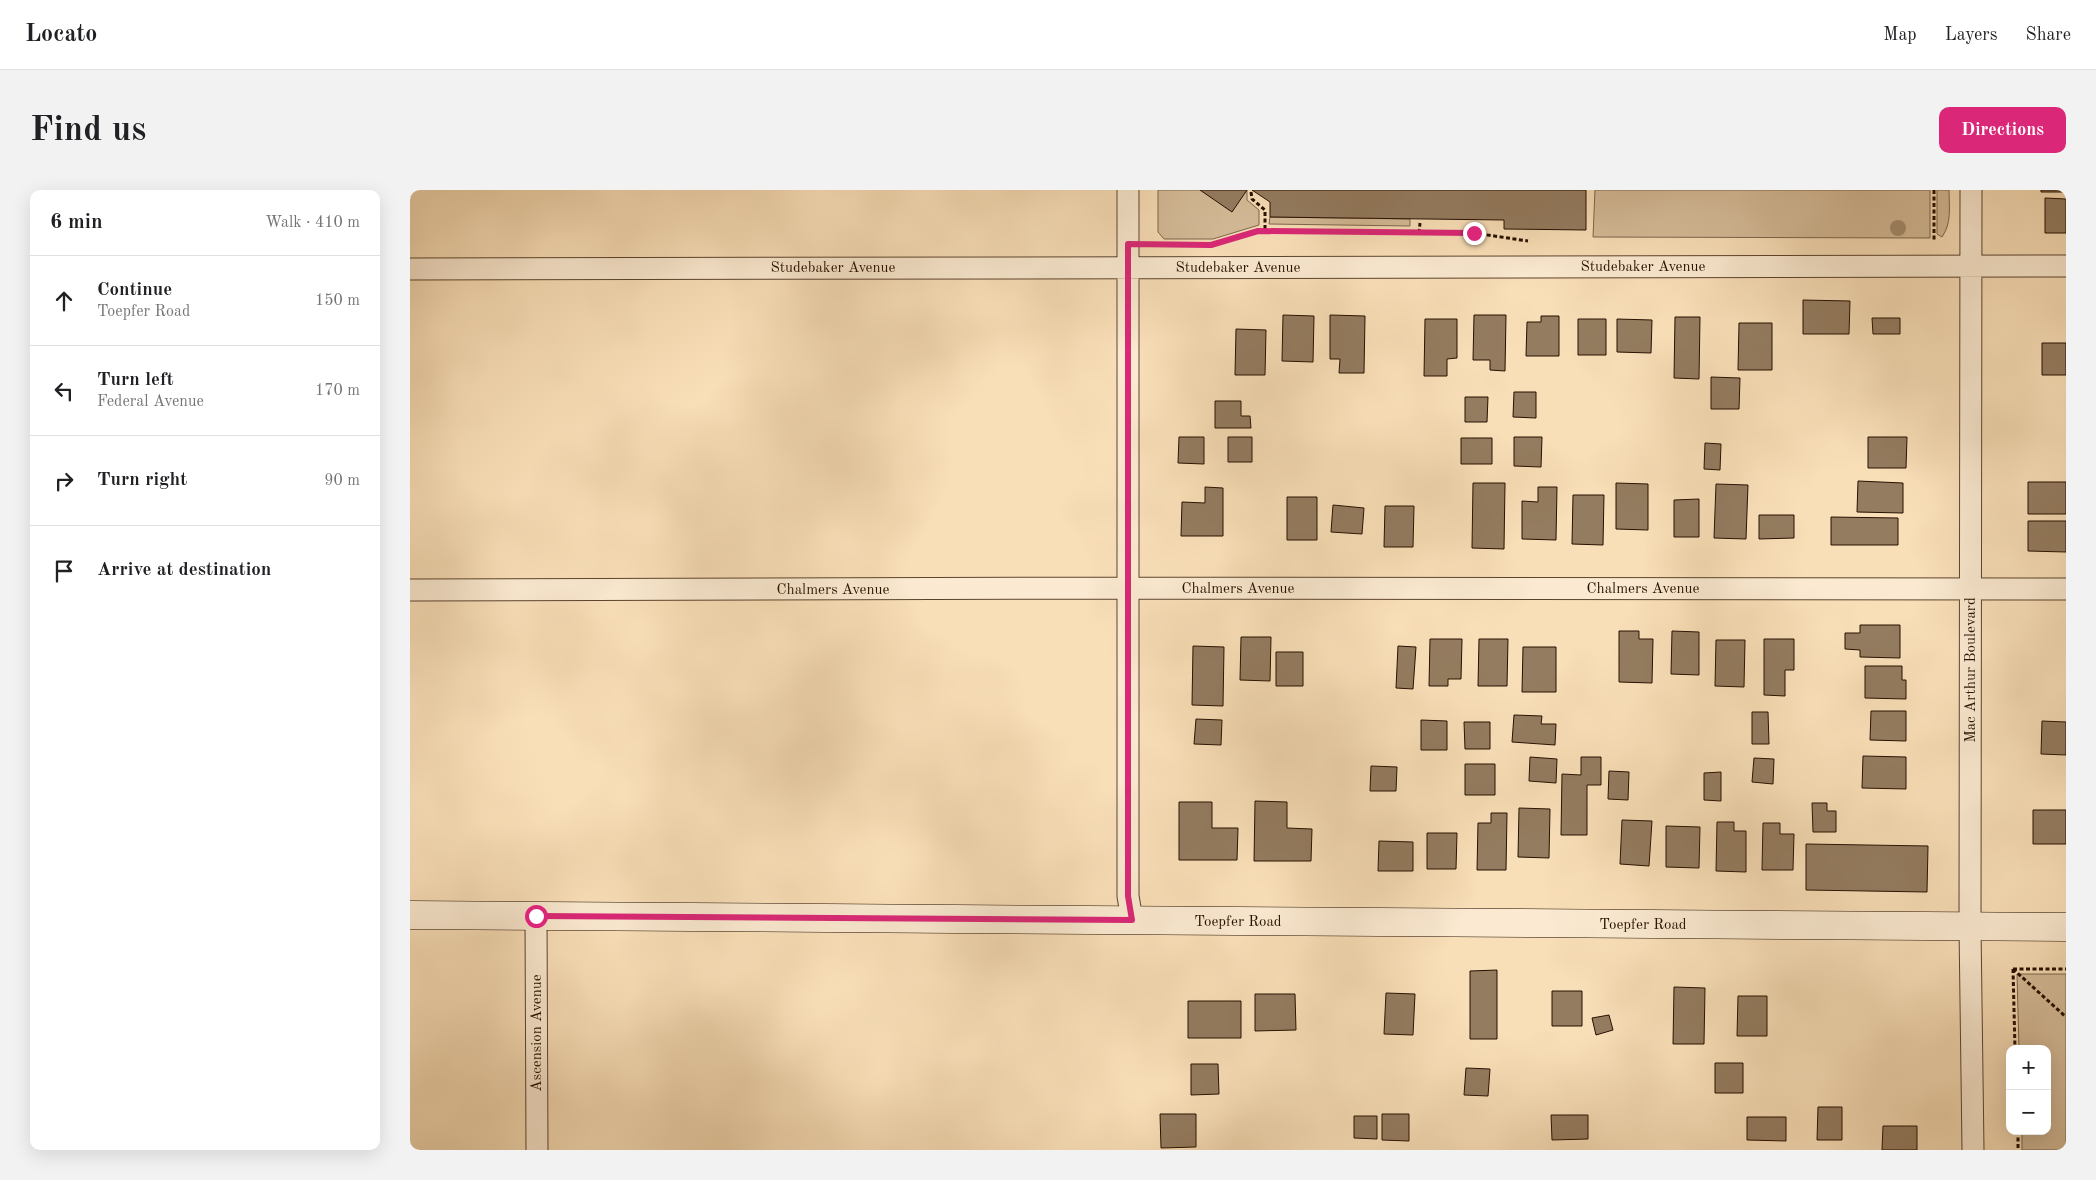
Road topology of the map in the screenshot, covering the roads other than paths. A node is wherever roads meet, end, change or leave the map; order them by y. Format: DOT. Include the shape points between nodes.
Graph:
graph roads {
  1 [pos="1128,190"];
  2 [pos="1971,190"];
  3 [pos="1971,265"];
  4 [pos="2066,266"];
  5 [pos="1129,267"];
  6 [pos="410,269"];
  7 [pos="1128,588"];
  8 [pos="1970,589"];
  9 [pos="2066,589"];
  10 [pos="410,590"];
  11 [pos="410,915"];
  12 [pos="536,916"];
  13 [pos="1132,920"];
  14 [pos="1970,926"];
  15 [pos="2066,927"];
  16 [pos="537,1150"];
  17 [pos="1973,1150"];
  1 -- 5 [label="street"];
  2 -- 3 [label="street, Mac Arthur Boulevard"];
  3 -- 4 [label="street, Studebaker Avenue"];
  3 -- 5 [label="street, Studebaker Avenue"];
  3 -- 8 [label="street, Mac Arthur Boulevard"];
  5 -- 6 [label="street, Studebaker Avenue"];
  5 -- 7 [label="street"];
  7 -- 8 [label="street, Chalmers Avenue"];
  7 -- 10 [label="street, Chalmers Avenue"];
  7 -- 13 [label="street" via="1128,896"];
  8 -- 9 [label="street, Chalmers Avenue"];
  8 -- 14 [label="street, Mac Arthur Boulevard"];
  11 -- 12 [label="street, Toepfer Road"];
  12 -- 13 [label="street, Toepfer Road"];
  12 -- 16 [label="street, Ascension Avenue"];
  13 -- 14 [label="street, Toepfer Road"];
  14 -- 15 [label="street, Toepfer Road"];
  14 -- 17 [label="street, Mac Arthur Boulevard"];
}
